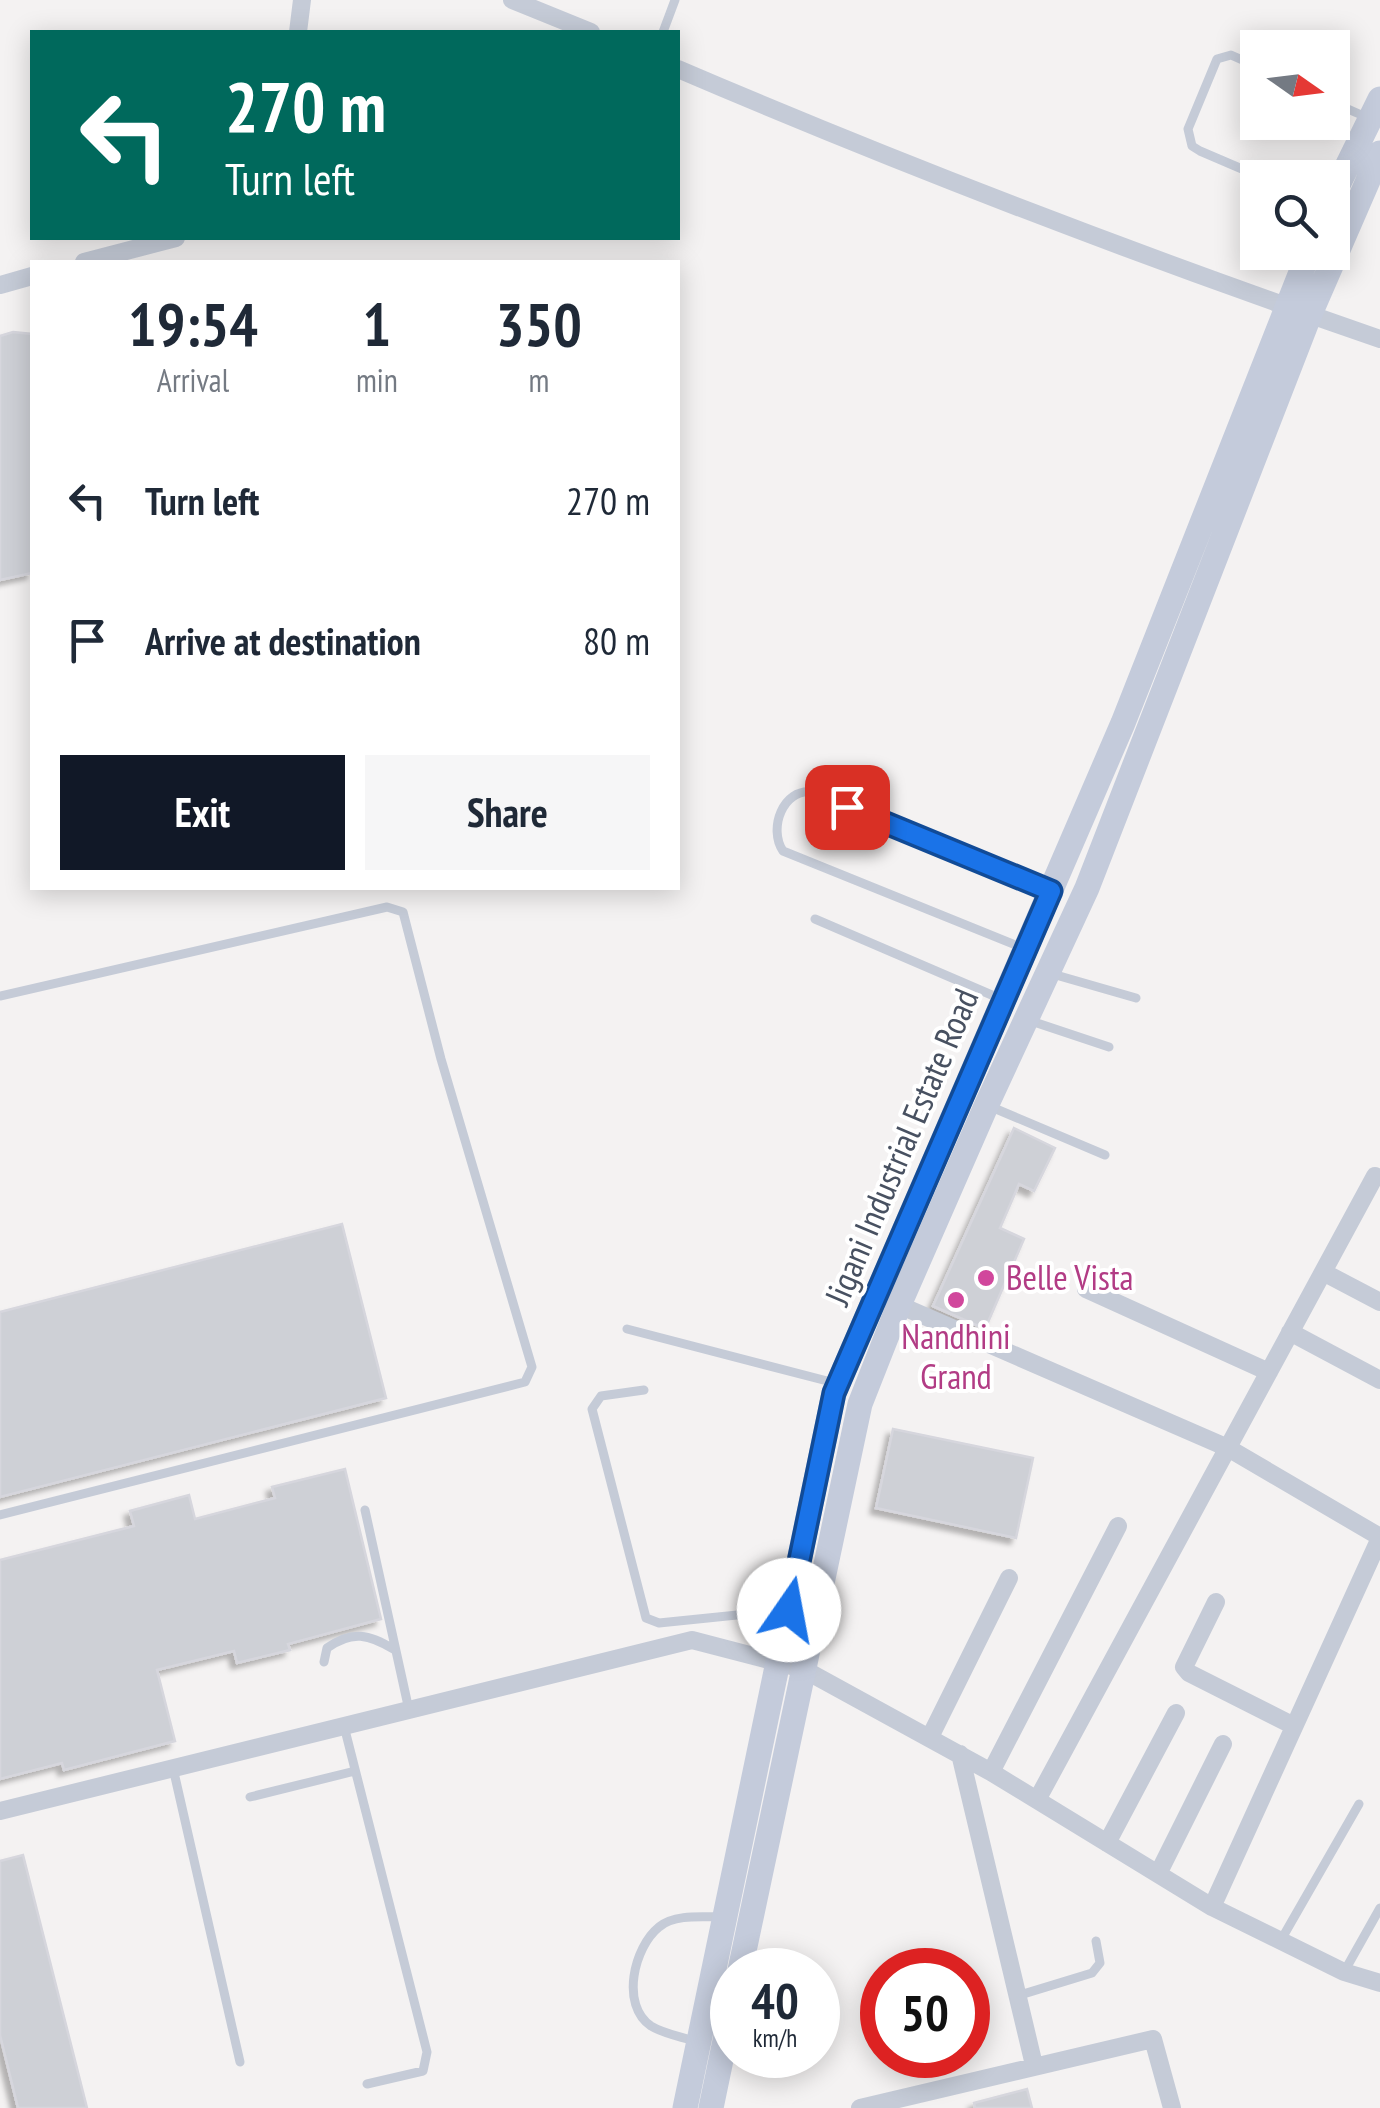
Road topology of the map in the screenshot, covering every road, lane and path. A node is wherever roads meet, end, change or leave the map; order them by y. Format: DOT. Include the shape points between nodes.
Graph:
graph roads {
  1 [pos="302,0"];
  2 [pos="512,0"];
  3 [pos="675,0"];
  4 [pos="298,30"];
  5 [pos="586,30"];
  6 [pos="664,30"];
  7 [pos="1240,59"];
  8 [pos="680,71"];
  9 [pos="1350,105"];
  10 [pos="1375,109"];
  11 [pos="1380,153"];
  12 [pos="1350,160"];
  13 [pos="1240,168"];
  14 [pos="168,240"];
  15 [pos="92,260"];
  16 [pos="1305,270"];
  17 [pos="30,277"];
  18 [pos="0,285"];
  19 [pos="1297,311"];
  20 [pos="1380,339"];
  21 [pos="1051,891"];
  22 [pos="814,919"];
  23 [pos="1025,949"];
  24 [pos="1046,973"];
  25 [pos="0,996"];
  26 [pos="1136,998"];
  27 [pos="1004,1000"];
  28 [pos="1025,1020"];
  29 [pos="1109,1048"];
  30 [pos="987,1104"];
  31 [pos="1104,1155"];
  32 [pos="1375,1176"];
  33 [pos="1323,1272"];
  34 [pos="1086,1289"];
  35 [pos="1380,1302"];
  36 [pos="899,1305"];
  37 [pos="627,1330"];
  38 [pos="1290,1332"];
  39 [pos="1268,1372"];
  40 [pos="1380,1380"];
  41 [pos="838,1383"];
  42 [pos="644,1390"];
  43 [pos="1228,1448"];
  44 [pos="365,1510"];
  45 [pos="0,1516"];
  46 [pos="1118,1526"];
  47 [pos="1380,1538"];
  48 [pos="1009,1578"];
  49 [pos="1216,1602"];
  50 [pos="789,1610"];
  51 [pos="660,1623"];
  52 [pos="664,1647"];
  53 [pos="396,1650"];
  54 [pos="324,1662"];
  55 [pos="791,1666"];
  56 [pos="409,1710"];
  57 [pos="1176,1713"];
  58 [pos="344,1726"];
  59 [pos="1294,1726"];
  60 [pos="930,1737"];
  61 [pos="1223,1744"];
  62 [pos="960,1754"];
  63 [pos="173,1768"];
  64 [pos="355,1771"];
  65 [pos="990,1772"];
  66 [pos="250,1797"];
  67 [pos="1037,1800"];
  68 [pos="1359,1804"];
  69 [pos="0,1811"];
  70 [pos="1107,1842"];
  71 [pos="1158,1874"];
  72 [pos="1212,1907"];
  73 [pos="1380,1908"];
  74 [pos="726,1917"];
  75 [pos="1281,1940"];
  76 [pos="1096,1941"];
  77 [pos="744,1948"];
  78 [pos="1344,1972"];
  79 [pos="1380,1983"];
  80 [pos="1017,1996"];
  81 [pos="699,2042"];
  82 [pos="240,2062"];
  83 [pos="1034,2065"];
  84 [pos="717,2078"];
  85 [pos="367,2084"];
  86 [pos="685,2108"];
  87 [pos="711,2108"];
  88 [pos="860,2108"];
  89 [pos="1172,2108"];
  1 -- 4 [label="street"];
  2 -- 5 [label="street"];
  3 -- 6 [label="lane"];
  7 -- 13 [label="lane" via="1217,59 1188,129 1192,146"];
  8 -- 19 [label="street"];
  9 -- 10 [label="lane"];
  10 -- 12 [label="main road"];
  11 -- 19 [label="main road, Jigani Industrial Estate Road"];
  14 -- 15 [label="street"];
  16 -- 19 [label="main road, Jigani Industrial Estate Road"];
  17 -- 18 [label="street"];
  19 -- 20 [label="street"];
  19 -- 21 [label="main road, Jigani Industrial Estate Road"];
  19 -- 24 [label="main road, Jigani Industrial Estate Road" via="1087,888"];
  21 -- 23 [label="main road, Jigani Industrial Estate Road"];
  21 -- 23 [label="lane" via="812,792 795,794 784,806 776,837 783,851"];
  22 -- 27 [label="lane"];
  23 -- 27 [label="main road, Jigani Industrial Estate Road"];
  24 -- 26 [label="lane"];
  24 -- 28 [label="main road, Jigani Industrial Estate Road"];
  25 -- 45 [label="lane" via="387,907 403,912 532,1366 525,1382"];
  27 -- 41 [label="main road, Jigani Industrial Estate Road"];
  28 -- 29 [label="lane"];
  28 -- 30 [label="main road, Jigani Industrial Estate Road"];
  30 -- 31 [label="lane"];
  30 -- 36 [label="main road, Jigani Industrial Estate Road"];
  32 -- 33 [label="street"];
  33 -- 35 [label="street"];
  33 -- 38 [label="street"];
  34 -- 39 [label="street"];
  36 -- 43 [label="street"];
  36 -- 55 [label="main road, Jigani Industrial Estate Road" via="860,1404"];
  37 -- 41 [label="lane"];
  38 -- 39 [label="street"];
  38 -- 40 [label="street"];
  39 -- 43 [label="street"];
  41 -- 50 [label="main road, Jigani Industrial Estate Road"];
  42 -- 51 [label="lane" via="601,1396 592,1408 646,1618"];
  43 -- 47 [label="street"];
  43 -- 67 [label="street"];
  44 -- 53 [label="lane"];
  46 -- 65 [label="street"];
  47 -- 59 [label="street"];
  48 -- 60 [label="street"];
  49 -- 59 [label="street" via="1184,1667"];
  50 -- 51 [label="lane"];
  50 -- 55 [label="main road, Jigani Industrial Estate Road"];
  51 -- 52 [label="lane"];
  52 -- 55 [label="street" via="692,1640"];
  52 -- 56 [label="street"];
  53 -- 54 [label="lane" via="355,1634 327,1648"];
  53 -- 56 [label="lane"];
  55 -- 60 [label="street"];
  55 -- 74 [label="main road, Jigani Industrial Estate Road"];
  55 -- 77 [label="main road, Jigani Industrial Estate Road"];
  56 -- 58 [label="street"];
  57 -- 70 [label="street"];
  58 -- 63 [label="street"];
  58 -- 64 [label="lane"];
  59 -- 72 [label="street"];
  60 -- 62 [label="street"];
  61 -- 71 [label="street"];
  62 -- 65 [label="street"];
  62 -- 80 [label="street"];
  63 -- 69 [label="street"];
  63 -- 82 [label="lane"];
  64 -- 66 [label="lane"];
  64 -- 85 [label="lane" via="427,2052 423,2071"];
  65 -- 67 [label="street"];
  67 -- 70 [label="street"];
  68 -- 75 [label="lane"];
  70 -- 71 [label="street"];
  71 -- 72 [label="street"];
  72 -- 75 [label="street"];
  73 -- 78 [label="lane"];
  74 -- 81 [label="main road, Jigani Industrial Estate Road"];
  74 -- 81 [label="lane" via="661,1924 640,1949 633,1989 640,2015 652,2027"];
  75 -- 78 [label="street"];
  76 -- 80 [label="lane" via="1100,1964 1092,1973"];
  78 -- 79 [label="street"];
  80 -- 83 [label="street"];
  81 -- 86 [label="main road, Jigani Industrial Estate Road"];
  83 -- 88 [label="street"];
  83 -- 89 [label="street" via="1152,2039"];
  84 -- 87 [label="main road"];
}
